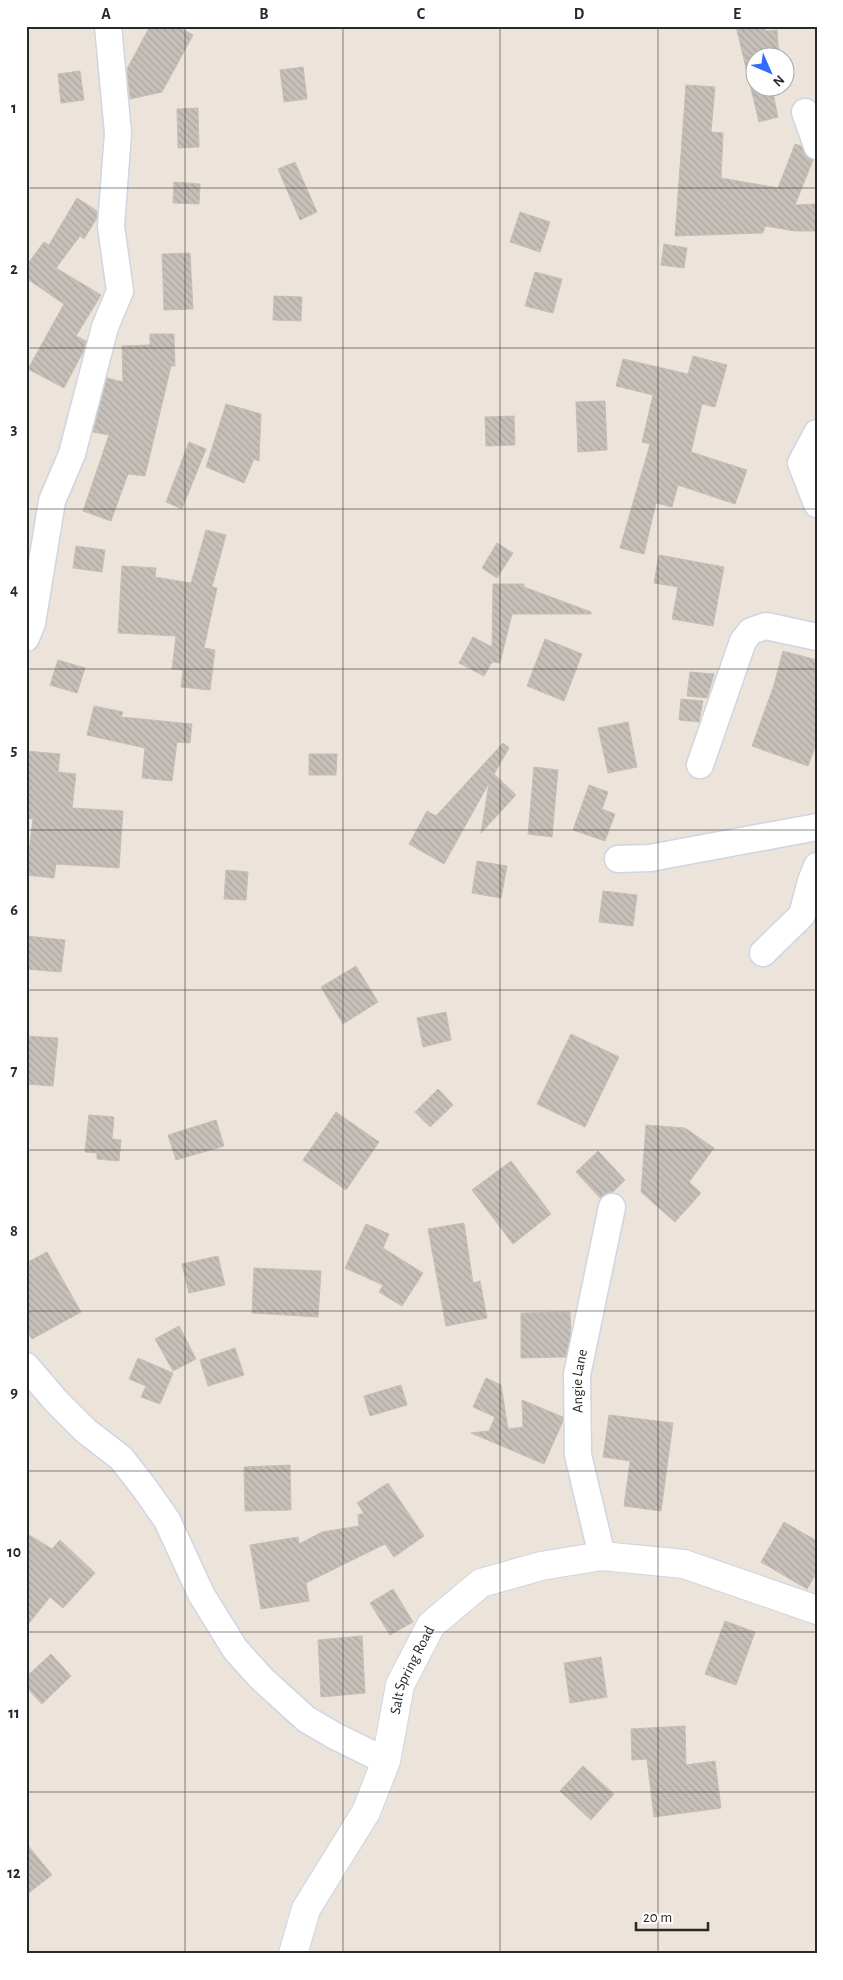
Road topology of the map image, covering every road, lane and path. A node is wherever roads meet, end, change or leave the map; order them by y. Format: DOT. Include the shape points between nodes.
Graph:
graph roads {
  1 [pos="108,26"];
  2 [pos="805,112"];
  3 [pos="817,146"];
  4 [pos="817,434"];
  5 [pos="817,504"];
  6 [pos="817,637"];
  7 [pos="26,638"];
  8 [pos="700,765"];
  9 [pos="817,827"];
  10 [pos="618,859"];
  11 [pos="817,866"];
  12 [pos="764,953"];
  13 [pos="612,1207"];
  14 [pos="26,1366"];
  15 [pos="602,1556"];
  16 [pos="817,1610"];
  17 [pos="386,1761"];
  18 [pos="293,1954"];
  1 -- 7 [label="street" via="118,133 111,226 120,291 105,327 72,454 52,501 32,623"];
  2 -- 3 [label="street"];
  4 -- 5 [label="street" via="801,463"];
  6 -- 8 [label="street" via="766,626 751,631 743,641"];
  9 -- 10 [label="street" via="650,858"];
  11 -- 12 [label="street" via="802,915"];
  13 -- 15 [label="street, Angie Lane" via="577,1376 578,1455"];
  14 -- 17 [label="street" via="86,1432 121,1458 143,1486 167,1520 201,1594 235,1649 254,1671 306,1719"];
  15 -- 16 [label="street, Salt Spring Road" via="684,1564"];
  15 -- 17 [label="street, Salt Spring Road" via="541,1566 482,1583 431,1625 400,1685"];
  17 -- 18 [label="street, Salt Spring Road" via="366,1812 306,1909"];
}
